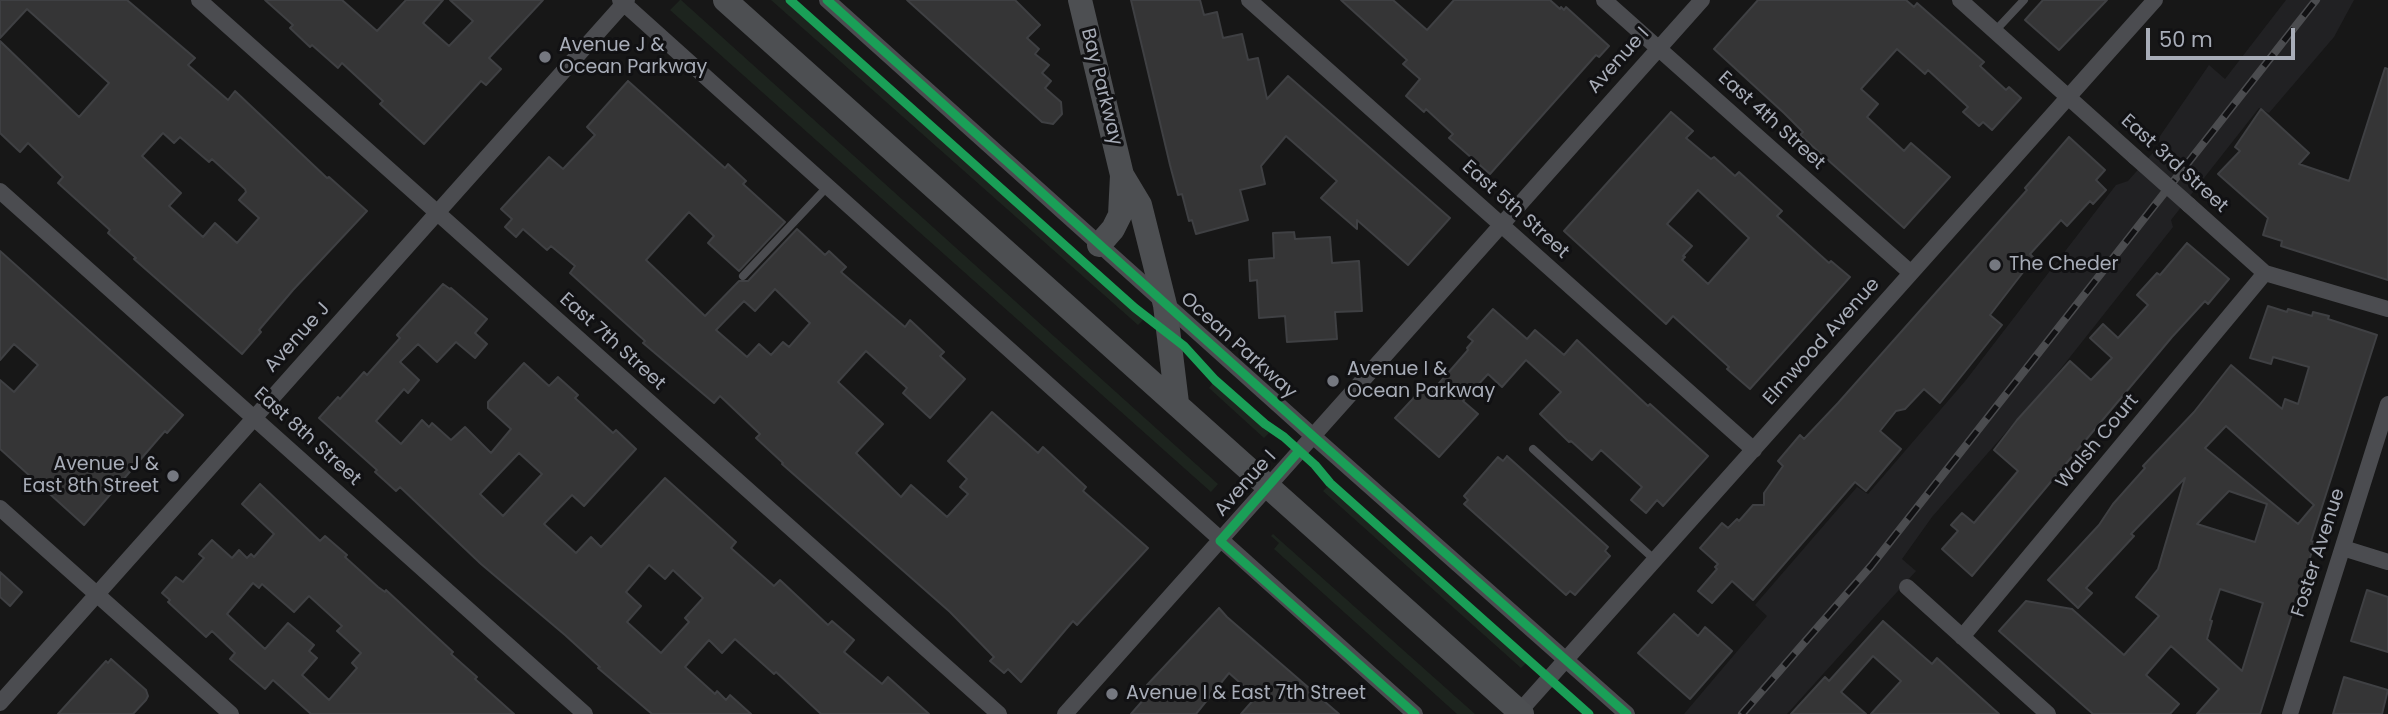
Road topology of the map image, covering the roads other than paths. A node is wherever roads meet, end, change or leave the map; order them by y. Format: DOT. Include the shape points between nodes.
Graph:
graph roads {
  1 [pos="199,0"];
  2 [pos="725,0"];
  3 [pos="827,0"];
  4 [pos="1080,0"];
  5 [pos="1249,0"];
  6 [pos="1604,0"];
  7 [pos="1702,0"];
  8 [pos="1960,0"];
  9 [pos="2024,0"];
  10 [pos="2155,0"];
  11 [pos="624,1"];
  12 [pos="1996,31"];
  13 [pos="1658,49"];
  14 [pos="2068,96"];
  15 [pos="1122,175"];
  16 [pos="828,186"];
  17 [pos="0,191"];
  18 [pos="436,214"];
  19 [pos="1500,226"];
  20 [pos="1099,245"];
  21 [pos="1911,273"];
  22 [pos="2265,273"];
  23 [pos="743,276"];
  24 [pos="1165,304"];
  25 [pos="2388,309"];
  26 [pos="1177,403"];
  27 [pos="2388,404"];
  28 [pos="254,418"];
  29 [pos="1313,436"];
  30 [pos="1533,449"];
  31 [pos="1754,450"];
  32 [pos="1268,486"];
  33 [pos="0,508"];
  34 [pos="1220,541"];
  35 [pos="2343,548"];
  36 [pos="1655,560"];
  37 [pos="2388,562"];
  38 [pos="1907,587"];
  39 [pos="97,594"];
  40 [pos="1962,637"];
  41 [pos="1566,660"];
  42 [pos="0,703"];
  43 [pos="1521,713"];
  44 [pos="231,714"];
  45 [pos="585,714"];
  46 [pos="999,714"];
  47 [pos="1065,714"];
  48 [pos="1415,714"];
  49 [pos="1628,714"];
  50 [pos="2048,714"];
  51 [pos="2290,714"];
  1 -- 18 [label="street, East 7th Street"];
  2 -- 26 [label="main road"];
  3 -- 20 [label="street, Ocean Parkway"];
  4 -- 15 [label="main road, Bay Parkway"];
  5 -- 19 [label="street, East 5th Street"];
  6 -- 13 [label="street, East 4th Street"];
  7 -- 13 [label="street, Avenue I"];
  8 -- 12 [label="street, East 3rd Street"];
  9 -- 12 [label="lane"];
  10 -- 14 [label="street, Elmwood Avenue"];
  11 -- 16 [label="street"];
  11 -- 18 [label="street, Avenue J"];
  12 -- 14 [label="street, East 3rd Street"];
  13 -- 19 [label="street, Avenue I"];
  13 -- 21 [label="street, East 4th Street"];
  14 -- 21 [label="street, Elmwood Avenue"];
  14 -- 22 [label="street, East 3rd Street, bridge"];
  15 -- 20 [label="main road, Bay Parkway" via="1120,215"];
  15 -- 24 [label="main road, Bay Parkway" via="1140,205"];
  16 -- 23 [label="lane"];
  16 -- 34 [label="street"];
  17 -- 28 [label="street, East 8th Street"];
  18 -- 28 [label="street, Avenue J"];
  18 -- 46 [label="street, East 7th Street"];
  19 -- 29 [label="street, Avenue I"];
  19 -- 31 [label="street, East 5th Street"];
  20 -- 24 [label="street, Ocean Parkway"];
  21 -- 31 [label="street, Elmwood Avenue"];
  22 -- 25 [label="street, East 3rd Street"];
  22 -- 40 [label="street, Walsh Court"];
  24 -- 26 [label="main road, Bay Parkway"];
  24 -- 29 [label="street, Ocean Parkway"];
  26 -- 32 [label="main road"];
  27 -- 35 [label="street, Foster Avenue"];
  28 -- 39 [label="street, Avenue J"];
  28 -- 45 [label="street, East 8th Street"];
  29 -- 32 [label="street, Avenue I"];
  29 -- 41 [label="street, Ocean Parkway"];
  30 -- 36 [label="lane"];
  31 -- 36 [label="street, Elmwood Avenue"];
  32 -- 34 [label="street, Avenue I"];
  32 -- 43 [label="main road"];
  33 -- 39 [label="street"];
  34 -- 47 [label="street, Avenue I"];
  34 -- 48 [label="street"];
  35 -- 37 [label="street"];
  35 -- 51 [label="street, Foster Avenue"];
  36 -- 41 [label="street, Elmwood Avenue"];
  38 -- 40 [label="street"];
  39 -- 42 [label="street, Avenue J"];
  39 -- 44 [label="street"];
  40 -- 50 [label="street"];
  41 -- 43 [label="street, Elmwood Avenue"];
  41 -- 49 [label="street, Ocean Parkway"];
}
